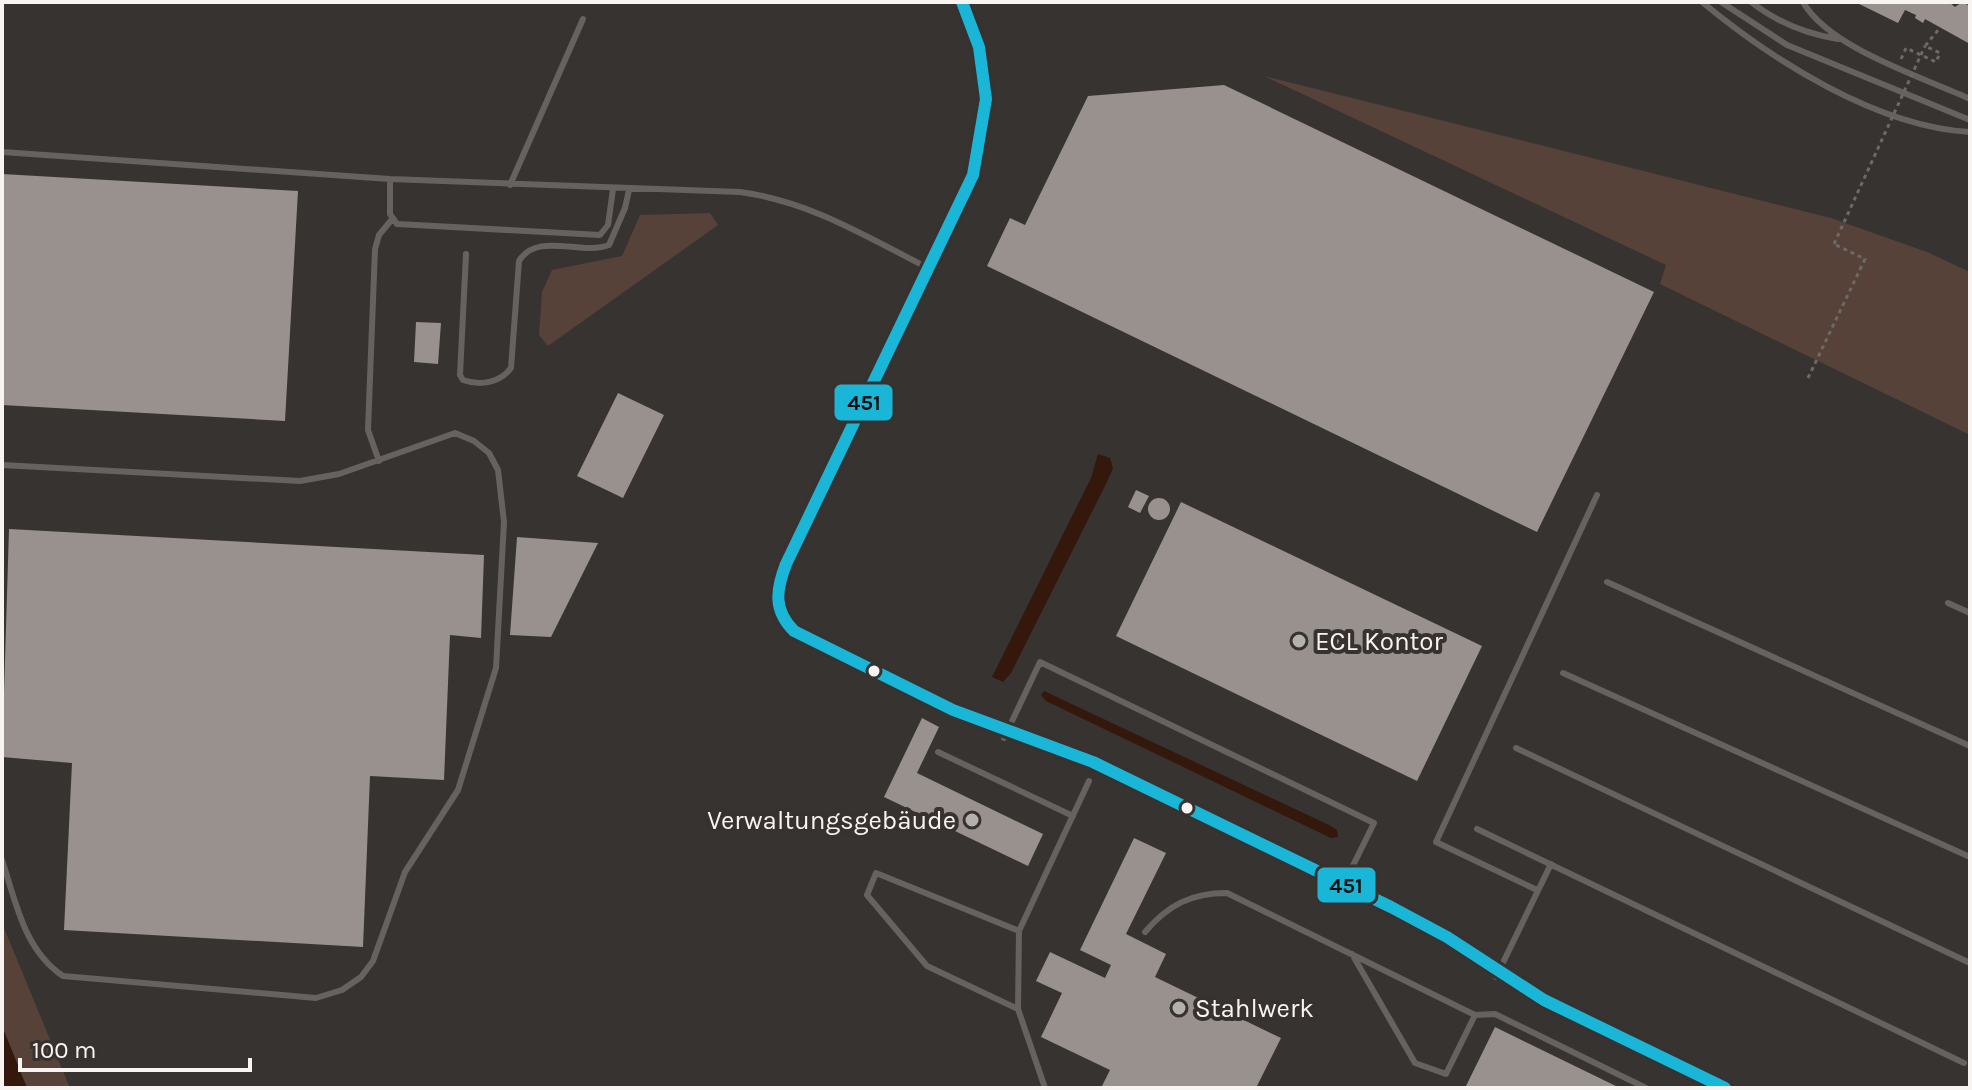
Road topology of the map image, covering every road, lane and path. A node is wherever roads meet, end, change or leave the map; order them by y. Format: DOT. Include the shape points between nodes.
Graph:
graph roads {
  1 [pos="962,2"];
  2 [pos="1702,2"];
  3 [pos="1721,2"];
  4 [pos="1751,2"];
  5 [pos="1803,2"];
  6 [pos="1734,11"];
  7 [pos="583,19"];
  8 [pos="1939,29"];
  9 [pos="1842,39"];
  10 [pos="1925,46"];
  11 [pos="1897,66"];
  12 [pos="1970,99"];
  13 [pos="1970,120"];
  14 [pos="1970,132"];
  15 [pos="2,152"];
  16 [pos="390,179"];
  17 [pos="510,185"];
  18 [pos="613,189"];
  19 [pos="629,190"];
  20 [pos="393,218"];
  21 [pos="466,254"];
  22 [pos="929,269"];
  23 [pos="1808,378"];
  24 [pos="843,402"];
  25 [pos="860,410"];
  26 [pos="379,461"];
  27 [pos="2,465"];
  28 [pos="1597,495"];
  29 [pos="1607,582"];
  30 [pos="1948,603"];
  31 [pos="1970,613"];
  32 [pos="1563,673"];
  33 [pos="1006,733"];
  34 [pos="1970,746"];
  35 [pos="1516,748"];
  36 [pos="938,752"];
  37 [pos="1089,781"];
  38 [pos="1073,816"];
  39 [pos="1477,829"];
  40 [pos="1970,857"];
  41 [pos="2,860"];
  42 [pos="1551,864"];
  43 [pos="1344,885"];
  44 [pos="1537,890"];
  45 [pos="1336,900"];
  46 [pos="1019,931"];
  47 [pos="1145,932"];
  48 [pos="1352,954"];
  49 [pos="1970,963"];
  50 [pos="1497,974"];
  51 [pos="1018,1009"];
  52 [pos="1475,1015"];
  53 [pos="1964,1063"];
  54 [pos="1045,1088"];
  55 [pos="1646,1088"];
  56 [pos="1725,1088"];
  1 -- 22 [label="street" via="979,47 985,84 983,135 973,175"];
  2 -- 14 [label="lane" via="1742,34 1853,99 1898,116"];
  3 -- 6 [label="lane"];
  4 -- 6 [label="lane"];
  4 -- 9 [label="lane" via="1807,34"];
  5 -- 9 [label="lane" via="1817,22"];
  6 -- 13 [label="lane" via="1807,54"];
  7 -- 17 [label="lane"];
  8 -- 10 [label="path"];
  9 -- 11 [label="lane"];
  10 -- 11 [label="path" via="1940,53 1936,62 1906,48"];
  10 -- 23 [label="path, bridge" via="1834,244 1865,259"];
  11 -- 12 [label="lane"];
  15 -- 16 [label="lane"];
  16 -- 17 [label="lane"];
  16 -- 20 [label="lane"];
  17 -- 18 [label="lane"];
  18 -- 19 [label="lane"];
  18 -- 20 [label="lane" via="608,225 600,235 397,224"];
  19 -- 21 [label="lane" via="609,245 543,246 524,253 517,278 511,368 480,385 460,375"];
  19 -- 22 [label="lane" via="777,197 815,210"];
  20 -- 26 [label="lane" via="375,249 368,430"];
  22 -- 25 [label="street"];
  24 -- 25 [label="lane"];
  25 -- 33 [label="street" via="780,577 777,610 786,625 812,641"];
  26 -- 27 [label="lane" via="339,474 270,482"];
  26 -- 41 [label="lane" via="448,434 462,434 489,453 498,470 504,522 496,668 463,775 405,872 373,961 361,977 316,998 63,976 43,963 29,938"];
  28 -- 44 [label="lane" via="1436,842"];
  29 -- 34 [label="lane"];
  30 -- 31 [label="lane"];
  32 -- 40 [label="lane"];
  33 -- 43 [label="street" via="1093,762"];
  33 -- 43 [label="lane" via="1040,662 1374,823"];
  35 -- 49 [label="lane"];
  36 -- 38 [label="lane"];
  37 -- 38 [label="lane"];
  38 -- 46 [label="lane"];
  39 -- 42 [label="lane"];
  42 -- 44 [label="lane"];
  42 -- 53 [label="lane"];
  43 -- 45 [label="lane"];
  43 -- 50 [label="street" via="1447,937"];
  44 -- 50 [label="lane"];
  46 -- 51 [label="lane"];
  46 -- 51 [label="lane" via="876,873 867,895 927,966"];
  47 -- 48 [label="lane" via="1181,901 1201,893 1227,893"];
  48 -- 52 [label="lane"];
  48 -- 52 [label="lane" via="1415,1063 1446,1074"];
  50 -- 56 [label="street"];
  51 -- 54 [label="lane"];
  52 -- 55 [label="lane" via="1495,1014"];
}
